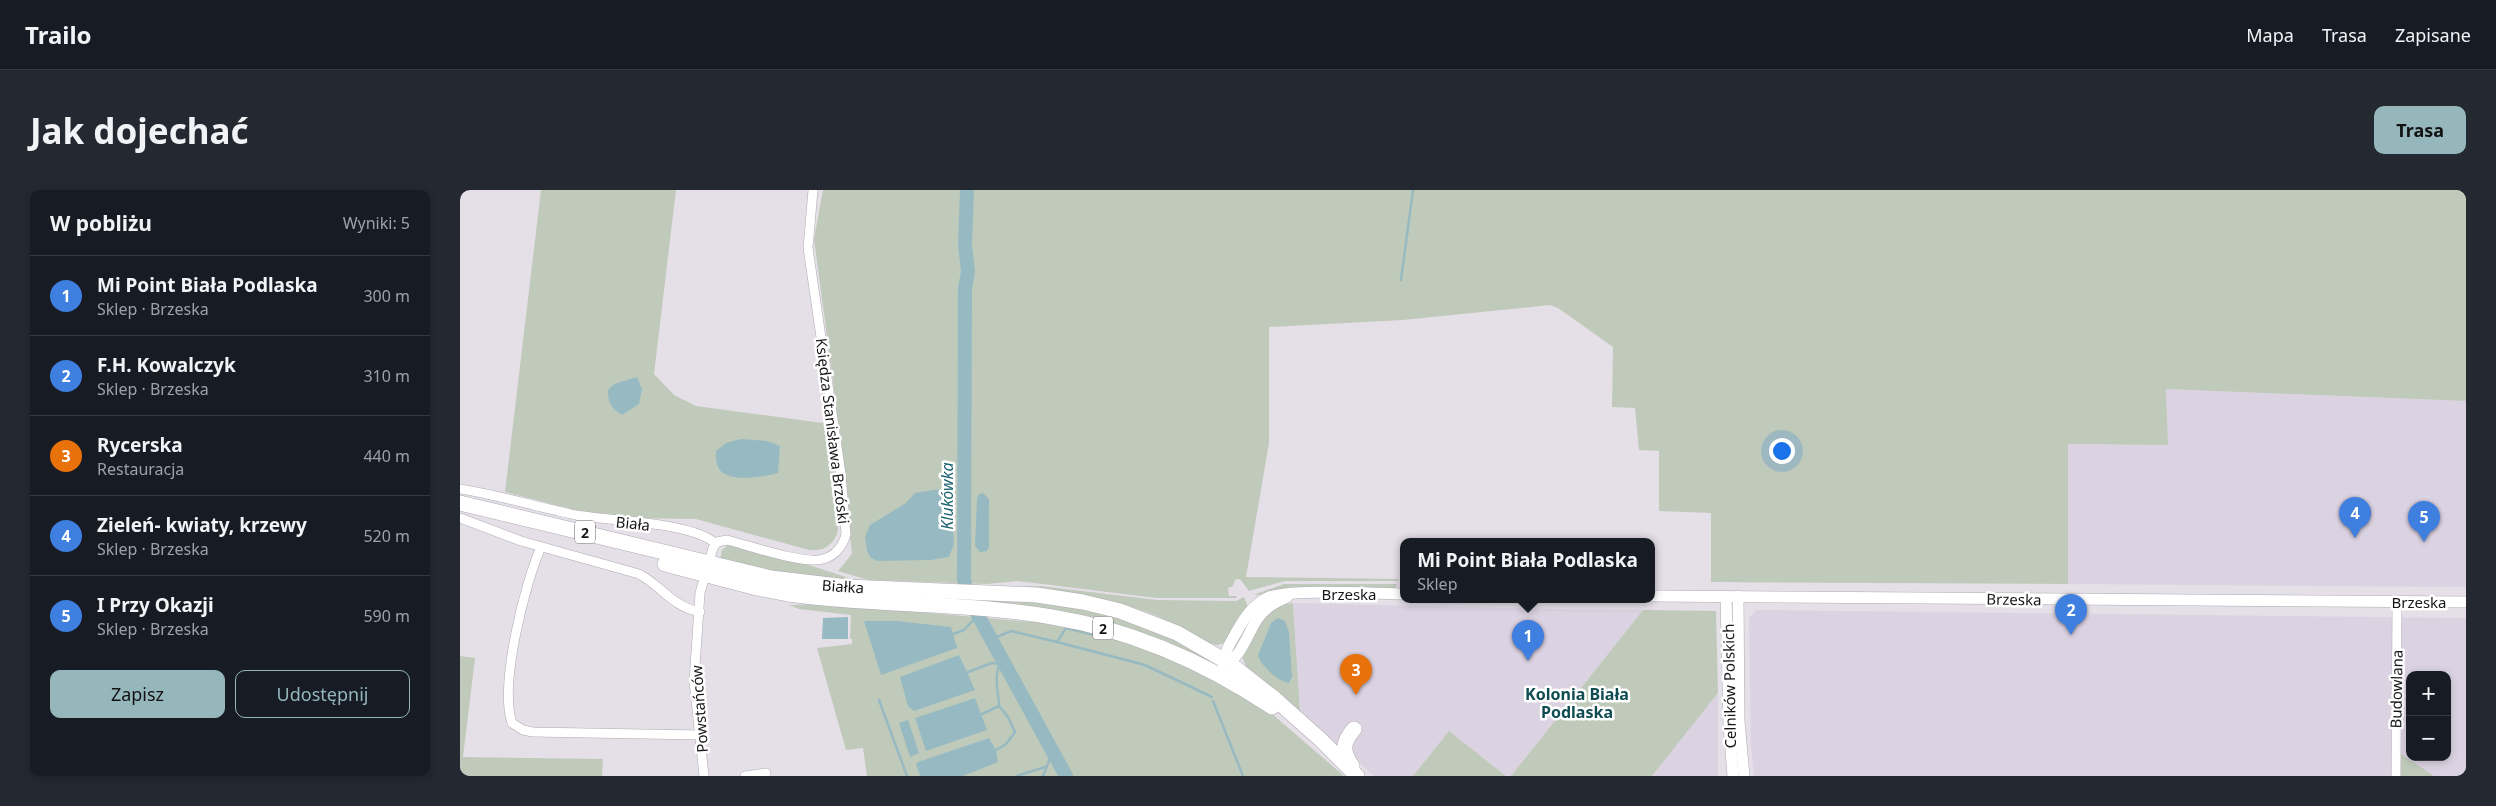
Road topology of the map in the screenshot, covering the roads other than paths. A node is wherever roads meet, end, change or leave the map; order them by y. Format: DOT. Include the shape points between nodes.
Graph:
graph roads {
  1 [pos="813,190"];
  2 [pos="460,489"];
  3 [pos="460,505"];
  4 [pos="460,518"];
  5 [pos="716,544"];
  6 [pos="541,547"];
  7 [pos="707,570"];
  8 [pos="1400,594"];
  9 [pos="1655,596"];
  10 [pos="1726,596"];
  11 [pos="1738,596"];
  12 [pos="2397,602"];
  13 [pos="2466,602"];
  14 [pos="700,612"];
  15 [pos="1226,667"];
  16 [pos="1354,729"];
  17 [pos="700,735"];
  18 [pos="766,773"];
  19 [pos="704,776"];
  20 [pos="745,776"];
  21 [pos="1357,776"];
  22 [pos="1739,776"];
  23 [pos="2396,776"];
  1 -- 5 [label="street, Księdza Stanisława Brzóski" via="808,248 843,488 845,538 832,555 816,561 727,540"];
  2 -- 5 [label="street, Biała" via="495,494 580,516 689,530 707,536"];
  3 -- 7 [label="highway, Białka / 2"];
  4 -- 6 [label="street"];
  5 -- 7 [label="street"];
  6 -- 14 [label="street" via="639,574 681,607"];
  6 -- 17 [label="street" via="520,609 509,684 512,723 533,732"];
  7 -- 14 [label="street, Powstańców"];
  7 -- 15 [label="highway, Białka / 2" via="762,589 809,597 1053,617 1160,647 1207,668"];
  7 -- 15 [label="highway, Białka / 2" via="796,582 1065,598 1120,611 1163,626"];
  8 -- 15 [label="street, Brzeska" via="1294,593 1263,612"];
  9 -- 10 [label="street, Brzeska"];
  10 -- 11 [label="street, Brzeska"];
  10 -- 22 [label="street, Celników Polskich" via="1729,733"];
  11 -- 12 [label="street, Brzeska"];
  11 -- 22 [label="street, Celników Polskich"];
  12 -- 13 [label="street, Brzeska"];
  12 -- 23 [label="street, Budowlana"];
  14 -- 17 [label="street, Powstańców" via="694,682"];
  15 -- 21 [label="highway, 2" via="1275,699"];
  16 -- 21 [label="highway" via="1345,741 1344,752"];
  17 -- 19 [label="street, Powstańców"];
  18 -- 20 [label="street"];
}
